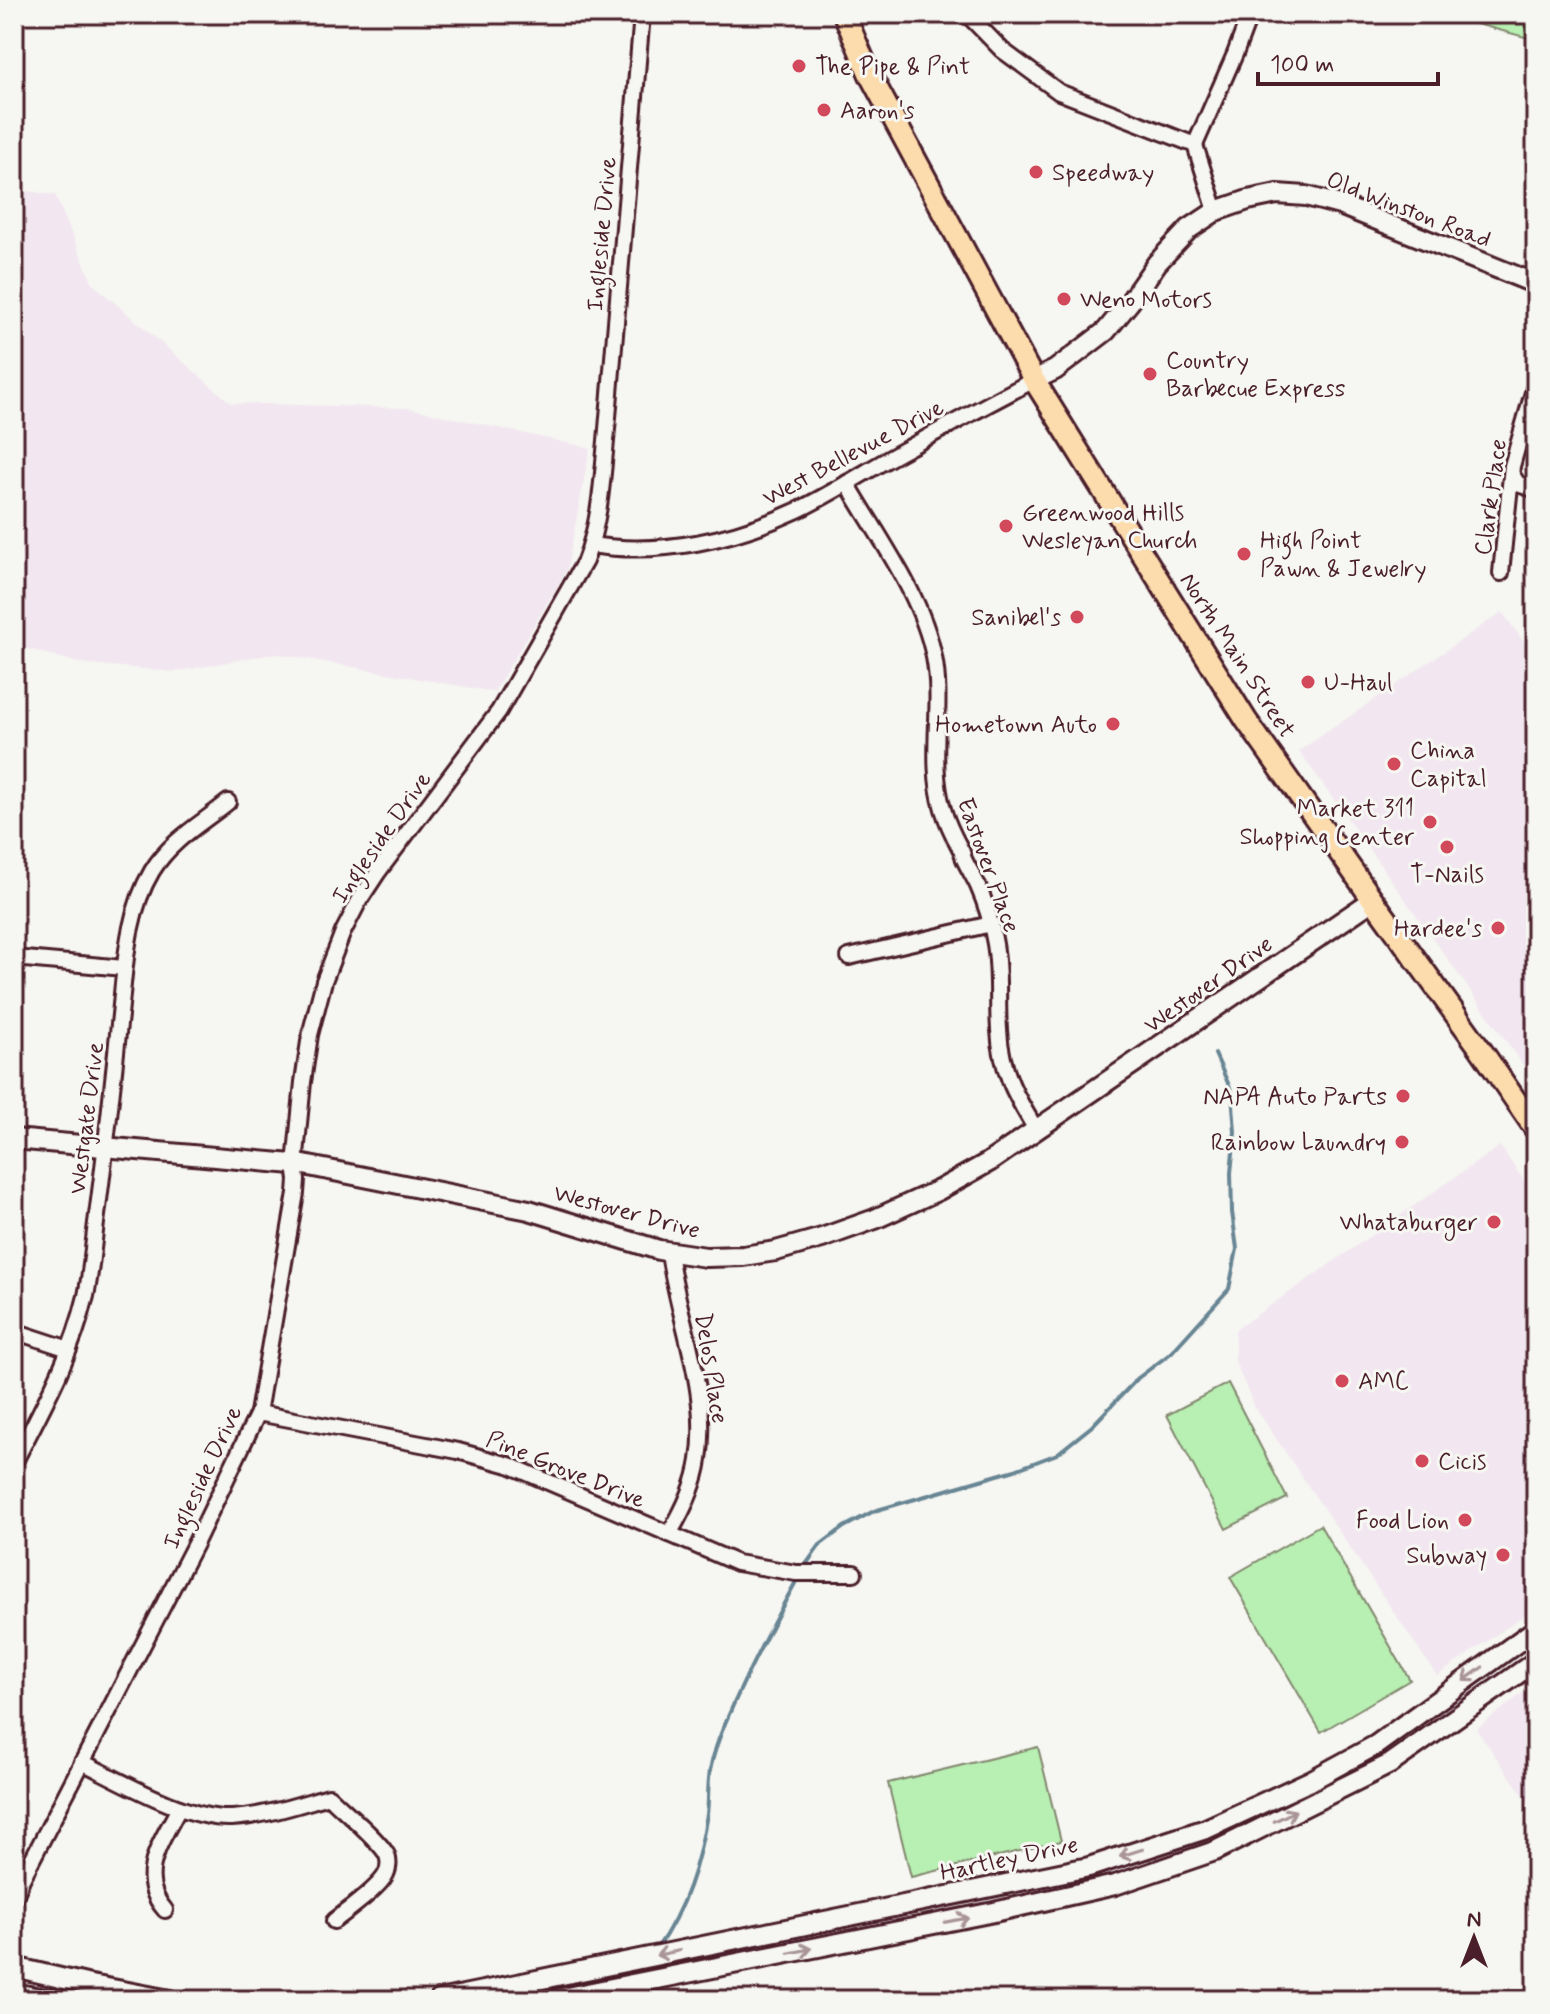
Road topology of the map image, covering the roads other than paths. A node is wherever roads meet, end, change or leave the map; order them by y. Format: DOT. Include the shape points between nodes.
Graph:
graph roads {
  1 [pos="642,14"];
  2 [pos="844,14"];
  3 [pos="967,14"];
  4 [pos="1250,14"];
  5 [pos="1195,145"];
  6 [pos="1216,211"];
  7 [pos="1536,284"];
  8 [pos="1034,380"];
  9 [pos="1536,382"];
  10 [pos="1512,475"];
  11 [pos="847,483"];
  12 [pos="1536,490"];
  13 [pos="591,545"];
  14 [pos="1501,573"];
  15 [pos="228,802"];
  16 [pos="1373,900"];
  17 [pos="991,924"];
  18 [pos="849,957"];
  19 [pos="14,958"];
  20 [pos="124,968"];
  21 [pos="1536,1130"];
  22 [pos="1037,1131"];
  23 [pos="14,1139"];
  24 [pos="106,1148"];
  25 [pos="295,1165"];
  26 [pos="669,1252"];
  27 [pos="14,1331"];
  28 [pos="69,1349"];
  29 [pos="258,1413"];
  30 [pos="14,1463"];
  31 [pos="669,1534"];
  32 [pos="854,1573"];
  33 [pos="1536,1629"];
  34 [pos="1536,1661"];
  35 [pos="82,1762"];
  36 [pos="179,1808"];
  37 [pos="14,1900"];
  38 [pos="165,1910"];
  39 [pos="334,1921"];
  40 [pos="14,1967"];
  41 [pos="14,1993"];
  42 [pos="559,1999"];
  43 [pos="50,2000"];
  44 [pos="170,2000"];
  45 [pos="439,2000"];
  1 -- 13 [label="street, Ingleside Drive" via="600,510"];
  2 -- 8 [label="main road, North Main Street" via="870,75"];
  3 -- 5 [label="street" via="1002,50 1059,92"];
  4 -- 5 [label="street"];
  5 -- 6 [label="street"];
  6 -- 7 [label="street, Old Winston Road" via="1277,194 1306,196"];
  6 -- 8 [label="street, Old Winston Road" via="1173,245 1106,331"];
  8 -- 11 [label="street, West Bellevue Drive"];
  8 -- 16 [label="main road, North Main Street" via="1246,720"];
  9 -- 10 [label="street, Clark Place"];
  10 -- 12 [label="street" via="1518,484"];
  10 -- 14 [label="street, Clark Place"];
  11 -- 13 [label="street, West Bellevue Drive" via="798,510 734,535 651,549"];
  11 -- 17 [label="street, Eastover Place" via="917,605 929,639 937,682 940,794"];
  13 -- 25 [label="street, Ingleside Drive" via="499,711 378,872 343,932 310,1035"];
  15 -- 20 [label="street, Westgate Drive" via="169,848 152,872 136,904"];
  16 -- 21 [label="main road, North Main Street"];
  16 -- 22 [label="street, Westover Drive"];
  17 -- 18 [label="street"];
  17 -- 22 [label="street, Eastover Place" via="1003,1061 1015,1095"];
  19 -- 20 [label="street"];
  20 -- 24 [label="street, Westgate Drive"];
  22 -- 26 [label="street, Westover Drive" via="939,1190 822,1238 743,1256"];
  23 -- 24 [label="street, Westover Drive"];
  24 -- 25 [label="street, Westover Drive"];
  24 -- 28 [label="street, Westgate Drive" via="86,1295"];
  25 -- 26 [label="street, Westover Drive" via="529,1210"];
  25 -- 29 [label="street, Ingleside Drive" via="296,1193"];
  26 -- 31 [label="street, Delos Place" via="701,1433 692,1487"];
  27 -- 28 [label="street"];
  28 -- 30 [label="street, Westgate Drive"];
  29 -- 31 [label="street, Pine Grove Drive" via="509,1465"];
  29 -- 35 [label="street, Ingleside Drive"];
  31 -- 32 [label="street, Pine Grove Drive" via="755,1568"];
  33 -- 45 [label="street, Hartley Drive, one-way" via="1376,1745 1206,1829 1089,1867"];
  42 -- 34 [label="street, Hartley Drive, one-way" via="1115,1885 1215,1851 1390,1764"];
  35 -- 36 [label="street"];
  35 -- 37 [label="street, Ingleside Drive"];
  36 -- 38 [label="street" via="151,1868 153,1891"];
  36 -- 39 [label="street" via="229,1818 269,1814 329,1796 380,1845 389,1865 377,1885"];
  40 -- 44 [label="street"];
  41 -- 43 [label="street"];
}
